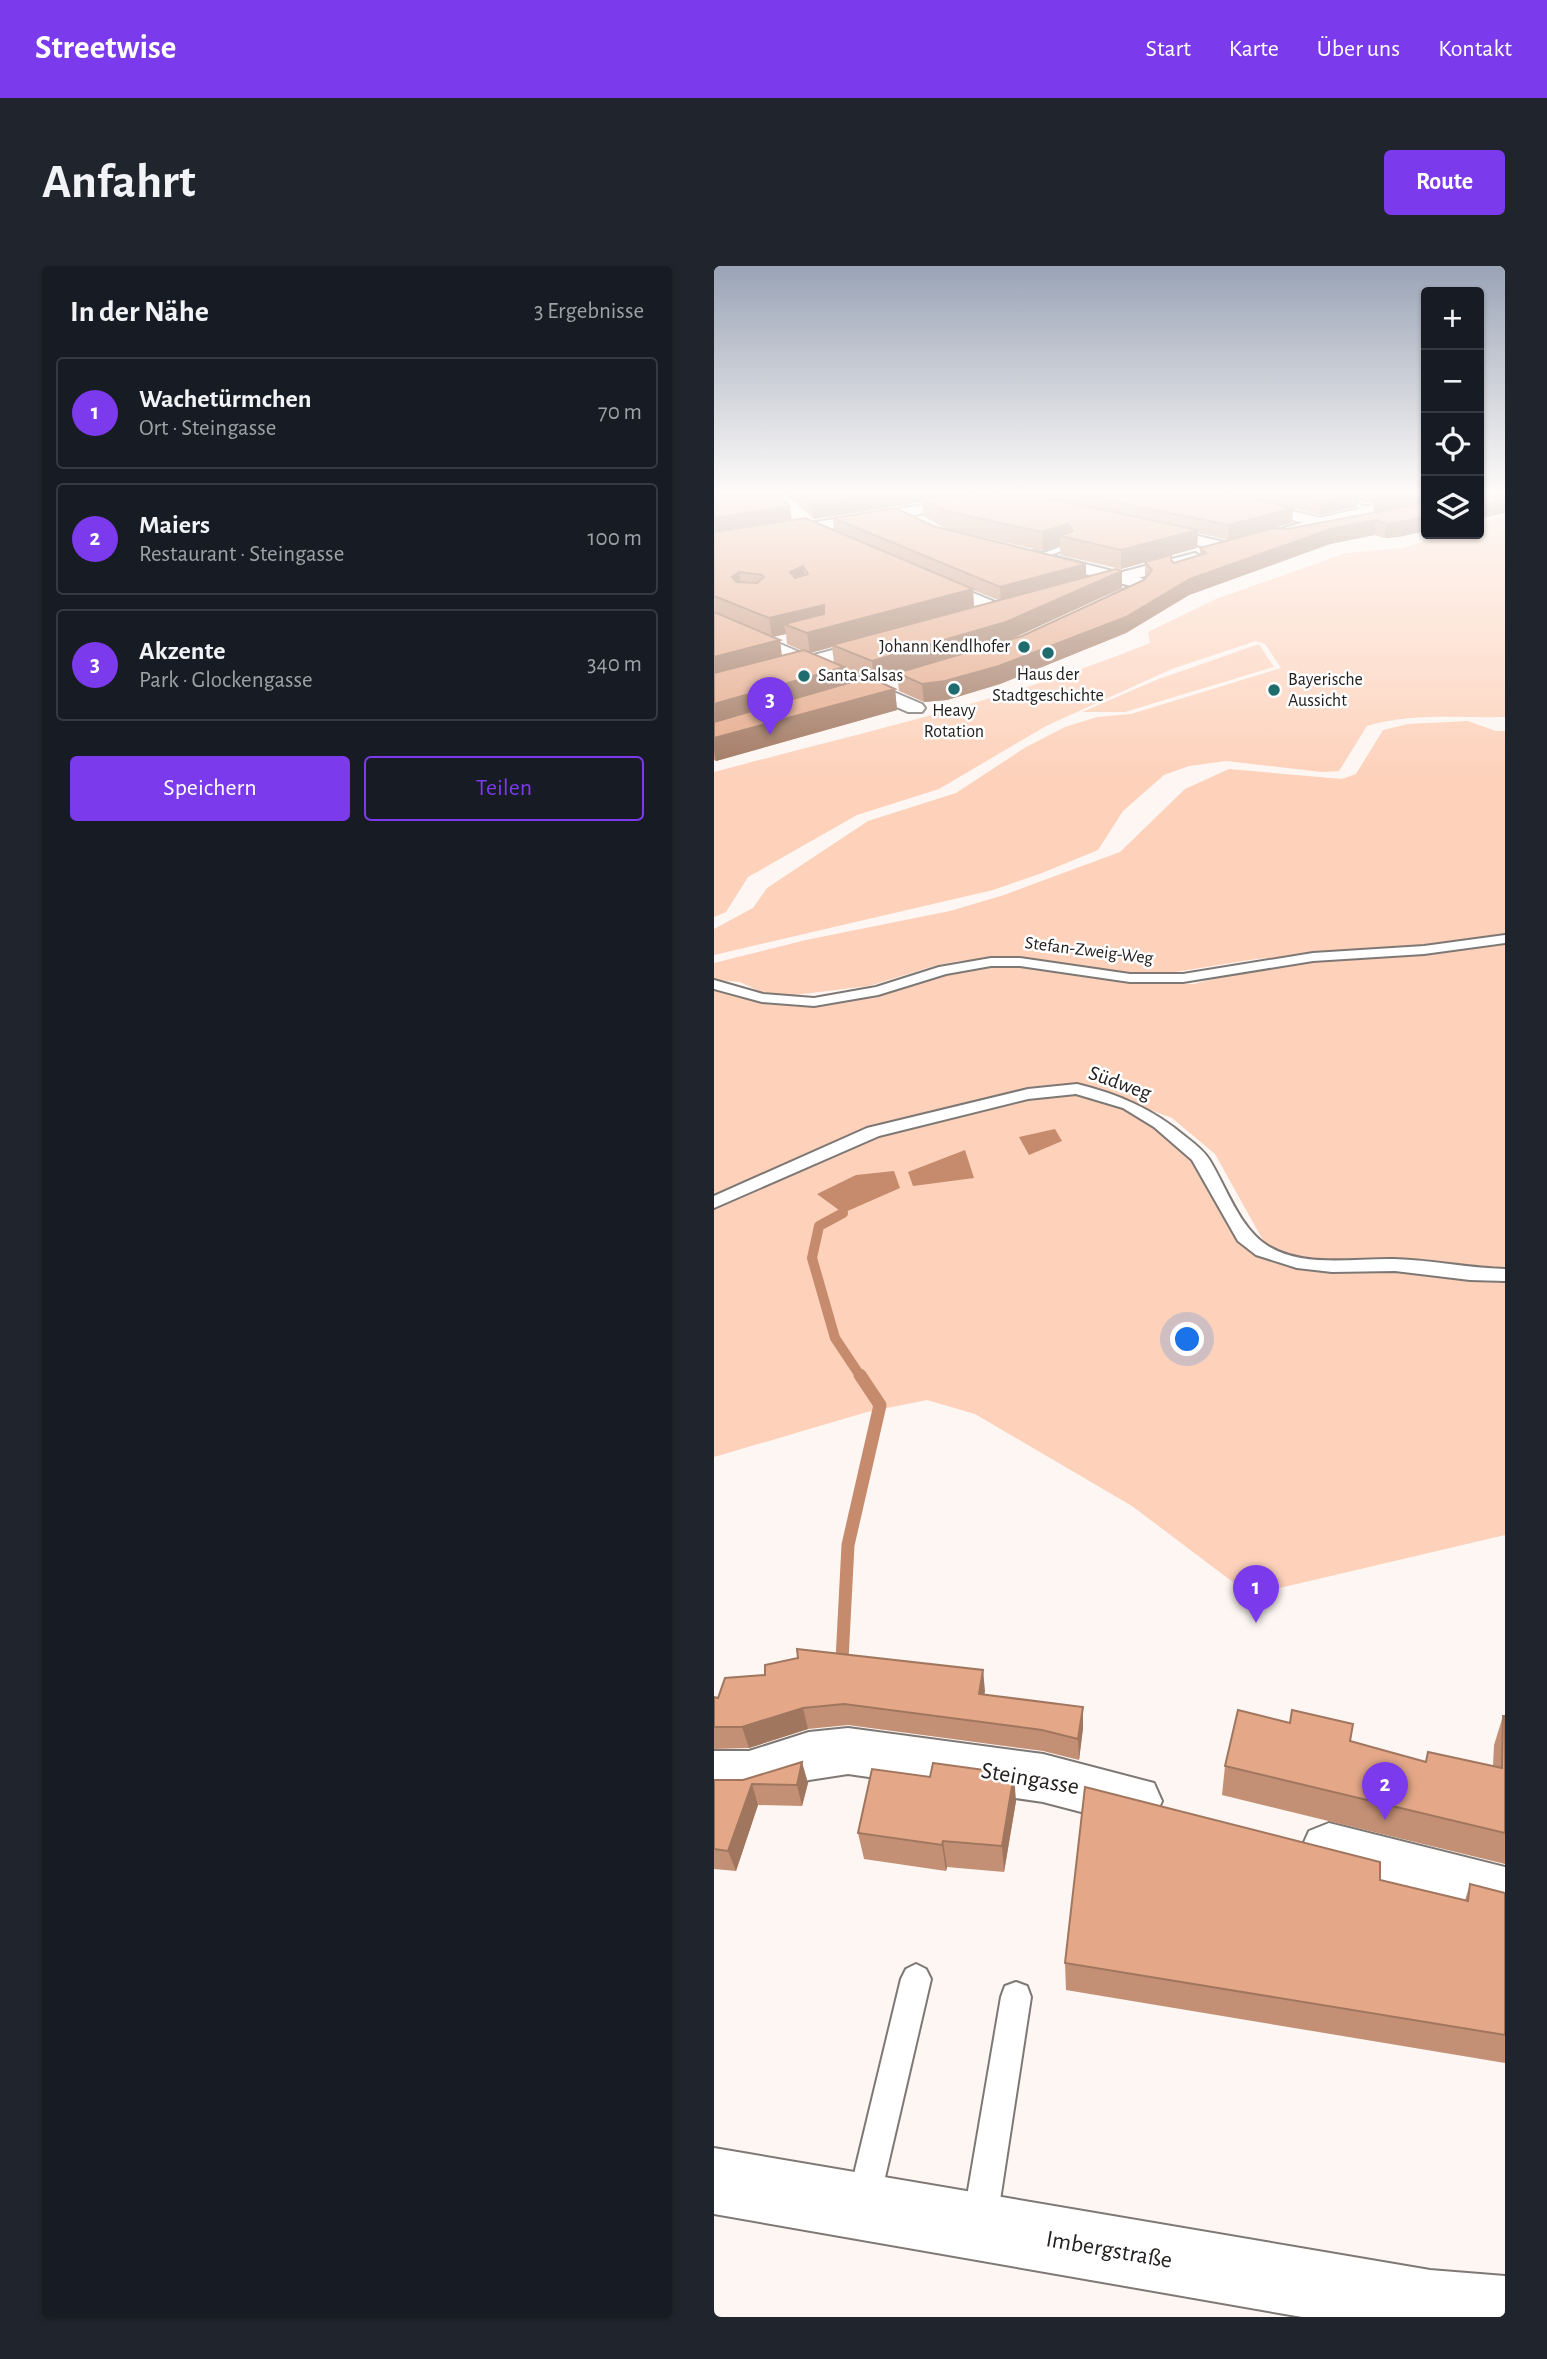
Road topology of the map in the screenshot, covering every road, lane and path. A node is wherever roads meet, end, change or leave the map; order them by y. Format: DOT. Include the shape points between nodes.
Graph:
graph roads {
  1 [pos="953,588"];
  2 [pos="1085,588"];
  3 [pos="1139,588"];
  4 [pos="1050,597"];
  5 [pos="972,618"];
  6 [pos="1079,619"];
  7 [pos="714,621"];
  8 [pos="907,636"];
  9 [pos="811,662"];
  10 [pos="901,683"];
  11 [pos="714,688"];
  12 [pos="875,690"];
  13 [pos="849,698"];
  14 [pos="915,708"];
  15 [pos="1505,939"];
  16 [pos="714,984"];
  17 [pos="714,1203"];
  18 [pos="1505,1275"];
  19 [pos="714,1775"];
  20 [pos="1179,1811"];
  21 [pos="1285,1838"];
  22 [pos="1505,1894"];
  23 [pos="916,1979"];
  24 [pos="1017,1997"];
  25 [pos="714,2182"];
  26 [pos="862,2207"];
  27 [pos="979,2227"];
  28 [pos="1505,2311"];
  1 -- 5 [label="street" via="1006,608"];
  2 -- 4 [label="street"];
  3 -- 6 [label="street"];
  7 -- 9 [label="street" via="773,642"];
  8 -- 9 [label="street"];
  9 -- 11 [label="street"];
  9 -- 12 [label="street"];
  10 -- 12 [label="street"];
  12 -- 13 [label="street"];
  12 -- 14 [label="street"];
  15 -- 16 [label="lane, Stefan-Zweig-Weg" via="1313,957 1183,978 1130,978 991,962 814,1002 762,998"];
  17 -- 18 [label="lane, Südweg" via="873,1132 1028,1094 1077,1089 1129,1105 1160,1123 1199,1157 1245,1237 1263,1251 1320,1265 1395,1265"];
  19 -- 20 [label="street, Steingasse" via="749,1775 809,1756 848,1751 1043,1778"];
  21 -- 22 [label="street"];
  23 -- 26 [label="lane"];
  24 -- 27 [label="lane"];
  25 -- 26 [label="street, Imbergstraße"];
  26 -- 27 [label="street, Imbergstraße"];
  27 -- 28 [label="street, Imbergstraße" via="1430,2305"];
}
